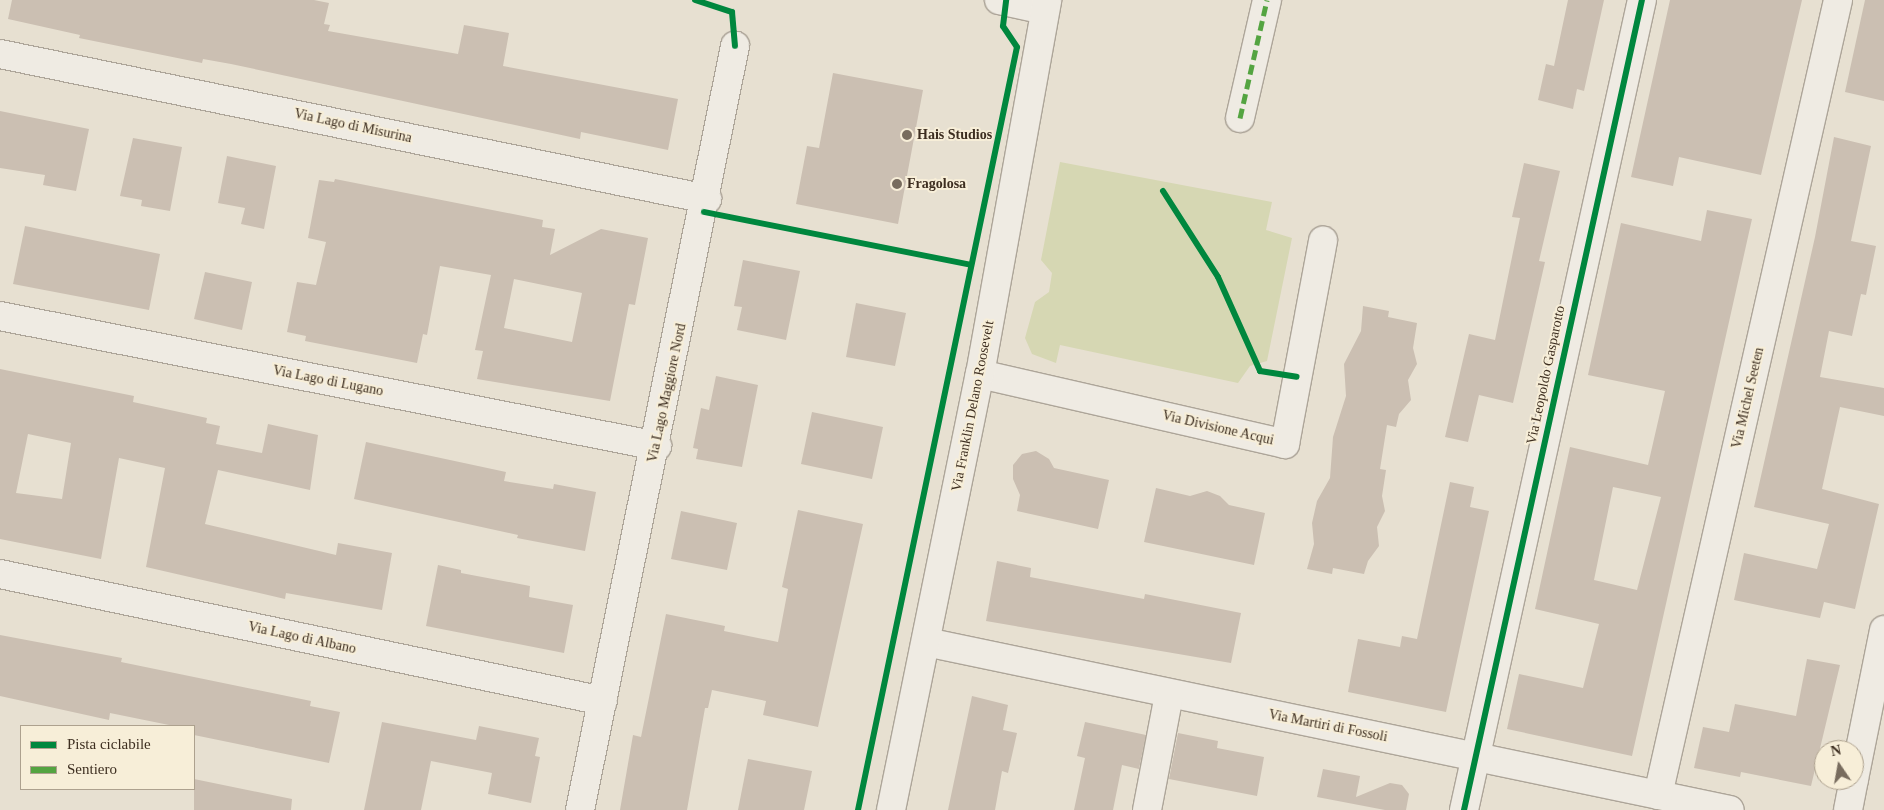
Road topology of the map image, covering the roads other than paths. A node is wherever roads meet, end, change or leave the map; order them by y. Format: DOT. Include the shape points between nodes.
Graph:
graph roads {
  1 [pos="999,0"];
  2 [pos="1267,0"];
  3 [pos="1642,0"];
  4 [pos="1838,0"];
  5 [pos="1046,5"];
  6 [pos="736,46"];
  7 [pos="0,54"];
  8 [pos="1240,118"];
  9 [pos="707,199"];
  10 [pos="1323,241"];
  11 [pos="0,316"];
  12 [pos="980,374"];
  13 [pos="657,446"];
  14 [pos="0,574"];
  15 [pos="1884,630"];
  16 [pos="926,642"];
  17 [pos="1170,695"];
  18 [pos="603,701"];
  19 [pos="1862,740"];
  20 [pos="1475,755"];
  21 [pos="1852,790"];
  22 [pos="1658,795"];
  23 [pos="580,810"];
  24 [pos="891,810"];
  25 [pos="1147,810"];
  26 [pos="1464,810"];
  27 [pos="1730,810"];
  28 [pos="1848,810"];
  1 -- 5 [label="street"];
  2 -- 8 [label="street"];
  3 -- 20 [label="street, Via Leopoldo Gasparotto"];
  4 -- 22 [label="street, Via Michel Seeten"];
  5 -- 12 [label="street, Via Franklin Delano Roosevelt"];
  6 -- 9 [label="street, Via Lago Maggiore Nord"];
  7 -- 9 [label="street, Via Lago di Misurina"];
  9 -- 13 [label="street, Via Lago Maggiore Nord"];
  10 -- 12 [label="street, Via Divisione Acqui" via="1285,444"];
  11 -- 13 [label="street, Via Lago di Lugano"];
  12 -- 16 [label="street, Via Franklin Delano Roosevelt"];
  13 -- 18 [label="street, Via Lago Maggiore Nord"];
  14 -- 18 [label="street, Via Lago di Albano"];
  15 -- 19 [label="street"];
  16 -- 17 [label="street, Via Martiri di Fossoli"];
  16 -- 24 [label="street, Via Franklin Delano Roosevelt"];
  17 -- 20 [label="street, Via Martiri di Fossoli"];
  17 -- 25 [label="street"];
  18 -- 23 [label="street, Via Lago Maggiore Nord"];
  20 -- 22 [label="street, Via Martiri di Fossoli"];
  20 -- 26 [label="street, Via Leopoldo Gasparotto"];
  21 -- 28 [label="street"];
  22 -- 27 [label="street, Via Martiri di Fossoli"];
}
